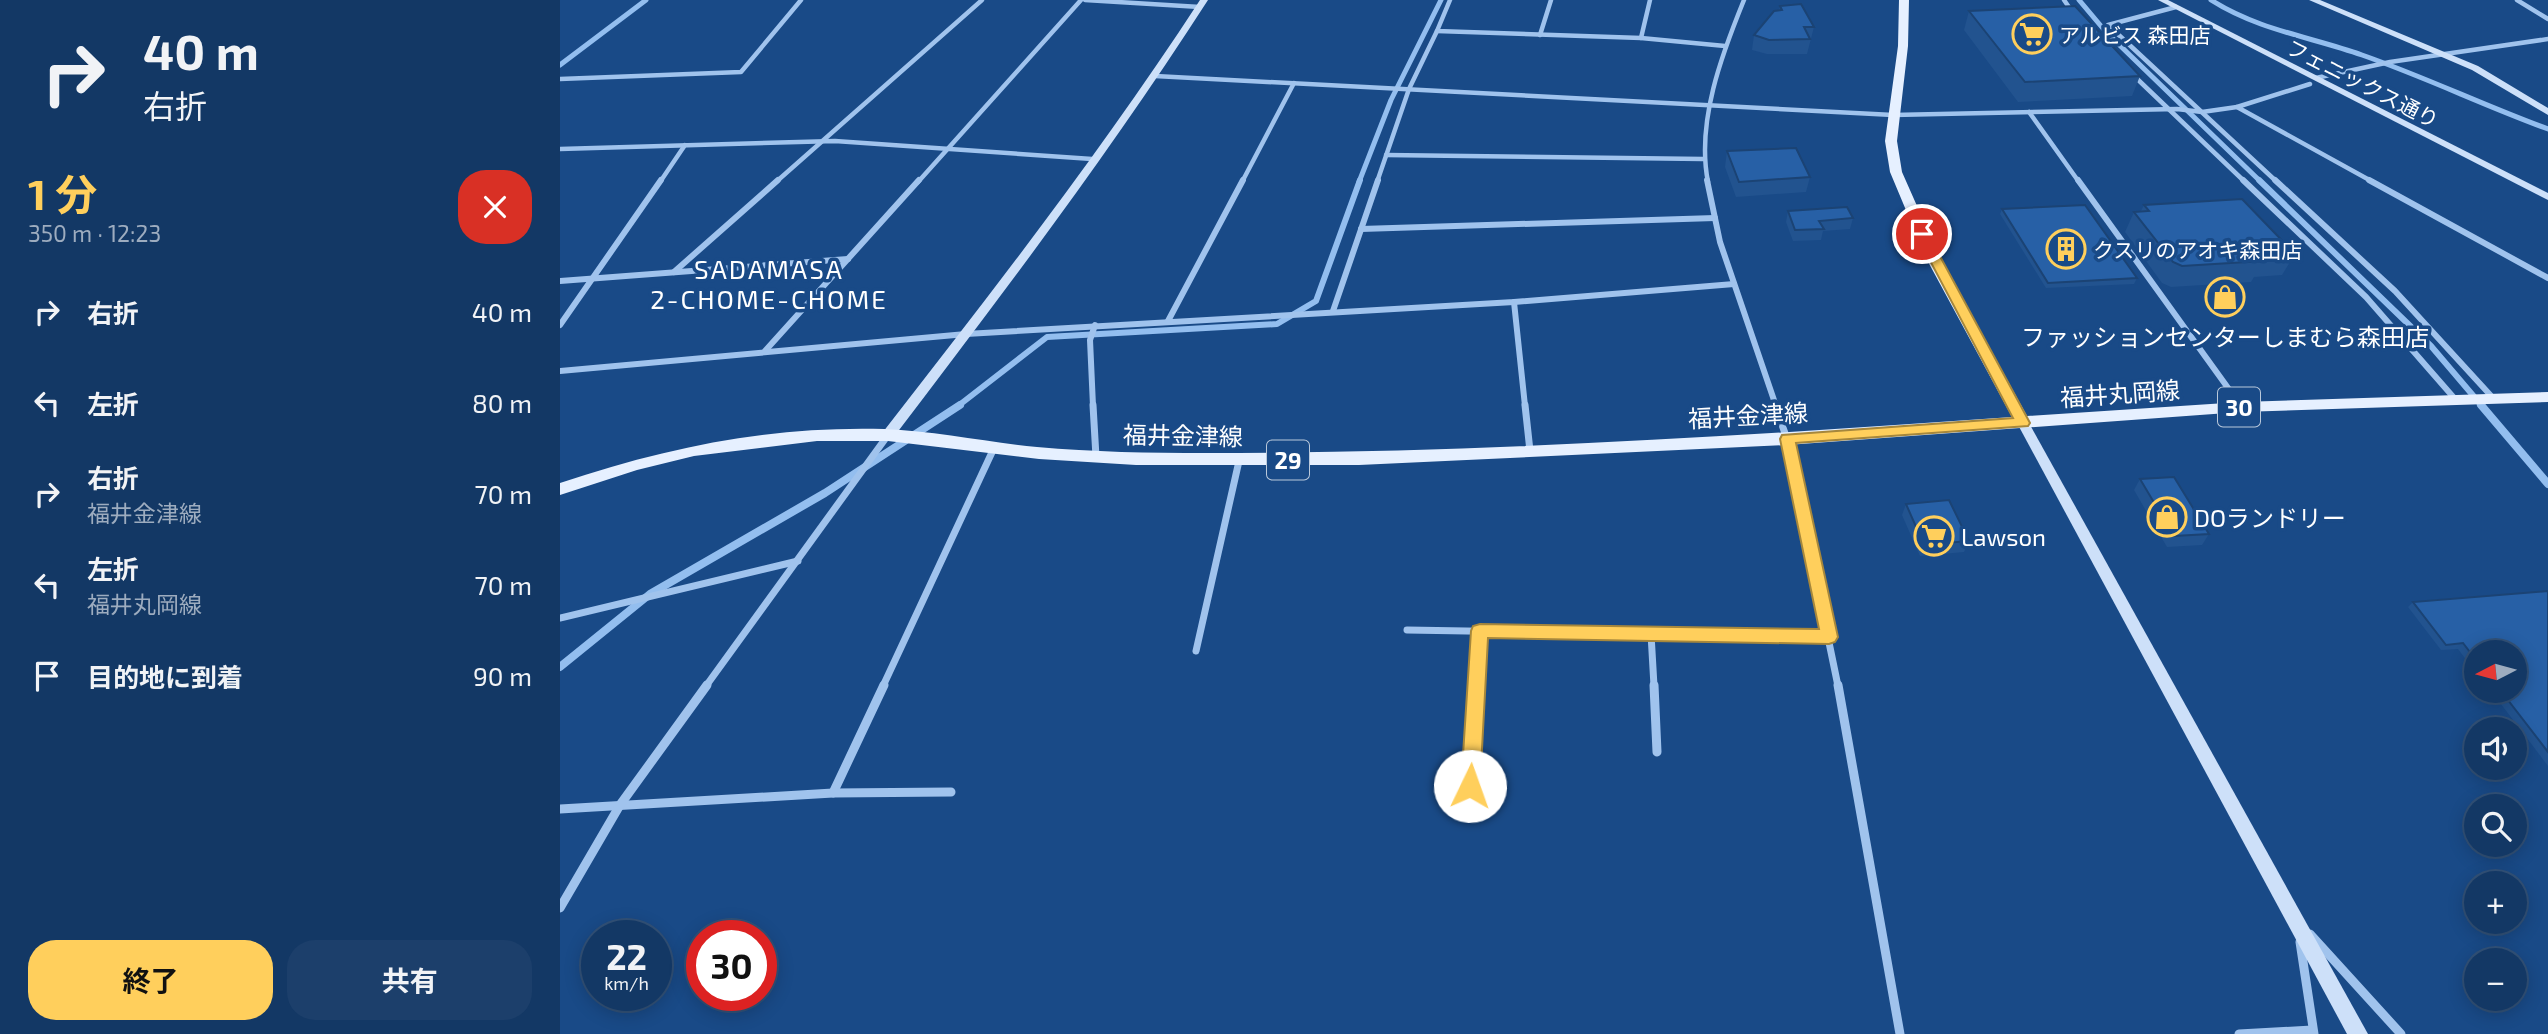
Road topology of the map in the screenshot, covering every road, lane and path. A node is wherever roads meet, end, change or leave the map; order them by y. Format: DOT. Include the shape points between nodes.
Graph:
graph roads {
  1 [pos="801,0"];
  2 [pos="982,0"];
  3 [pos="1083,0"];
  4 [pos="1450,0"];
  5 [pos="1551,0"];
  6 [pos="1650,0"];
  7 [pos="1744,0"];
  8 [pos="1904,0"];
  9 [pos="2064,0"];
  10 [pos="2162,0"];
  11 [pos="2313,0"];
  12 [pos="2517,0"];
  13 [pos="1202,4"];
  14 [pos="2176,7"];
  15 [pos="2548,19"];
  16 [pos="2080,21"];
  17 [pos="1437,31"];
  18 [pos="1540,35"];
  19 [pos="1641,38"];
  20 [pos="2548,39"];
  21 [pos="1725,46"];
  22 [pos="2444,54"];
  23 [pos="2123,65"];
  24 [pos="1155,76"];
  25 [pos="560,79"];
  26 [pos="2313,81"];
  27 [pos="1294,83"];
  28 [pos="1409,89"];
  29 [pos="1711,104"];
  30 [pos="2237,107"];
  31 [pos="2173,109"];
  32 [pos="2029,112"];
  33 [pos="2202,112"];
  34 [pos="2548,112"];
  35 [pos="1893,115"];
  36 [pos="819,141"];
  37 [pos="685,145"];
  38 [pos="948,148"];
  39 [pos="560,149"];
  40 [pos="1386,155"];
  41 [pos="1092,159"];
  42 [pos="1703,159"];
  43 [pos="2548,197"];
  44 [pos="1715,218"];
  45 [pos="1361,229"];
  46 [pos="849,258"];
  47 [pos="674,272"];
  48 [pos="595,277"];
  49 [pos="2548,278"];
  50 [pos="560,281"];
  51 [pos="1734,284"];
  52 [pos="1514,302"];
  53 [pos="1333,311"];
  54 [pos="1168,321"];
  55 [pos="560,325"];
  56 [pos="1094,325"];
  57 [pos="966,334"];
  58 [pos="764,352"];
  59 [pos="560,371"];
  60 [pos="2548,397"];
  61 [pos="2493,398"];
  62 [pos="2455,399"];
  63 [pos="2241,407"];
  64 [pos="2023,423"];
  65 [pos="888,435"];
  66 [pos="1787,439"];
  67 [pos="994,448"];
  68 [pos="1530,451"];
  69 [pos="1096,457"];
  70 [pos="1239,461"];
  71 [pos="560,489"];
  72 [pos="798,561"];
  73 [pos="560,618"];
  74 [pos="1407,630"];
  75 [pos="1480,631"];
  76 [pos="1651,634"];
  77 [pos="1829,637"];
  78 [pos="1196,651"];
  79 [pos="1657,751"];
  80 [pos="1470,786"];
  81 [pos="951,792"];
  82 [pos="833,793"];
  83 [pos="620,805"];
  84 [pos="560,809"];
  85 [pos="560,908"];
  86 [pos="2297,921"];
  87 [pos="2313,1032"];
  88 [pos="1900,1034"];
  89 [pos="2239,1034"];
  90 [pos="2358,1034"];
  91 [pos="2401,1034"];
  1 -- 25 [label="street" via="741,72"];
  2 -- 36 [label="street"];
  3 -- 13 [label="street"];
  3 -- 38 [label="street"];
  4 -- 17 [label="street"];
  5 -- 18 [label="street"];
  6 -- 19 [label="street"];
  7 -- 21 [label="street"];
  8 -- 35 [label="main road"];
  9 -- 16 [label="street"];
  10 -- 14 [label="street, フェニックス通り"];
  11 -- 22 [label="street"];
  12 -- 15 [label="street"];
  13 -- 24 [label="street"];
  14 -- 26 [label="street, フェニックス通り"];
  14 -- 33 [label="street" via="2108,25"];
  17 -- 18 [label="street"];
  17 -- 28 [label="street"];
  18 -- 19 [label="street"];
  19 -- 21 [label="street"];
  20 -- 22 [label="street"];
  21 -- 29 [label="street"];
  22 -- 26 [label="street"];
  22 -- 34 [label="street"];
  23 -- 31 [label="street"];
  24 -- 27 [label="street"];
  24 -- 41 [label="street"];
  26 -- 30 [label="street"];
  26 -- 43 [label="street, フェニックス通り"];
  27 -- 28 [label="street"];
  27 -- 54 [label="street"];
  28 -- 29 [label="street"];
  28 -- 40 [label="street"];
  29 -- 35 [label="street"];
  29 -- 42 [label="street"];
  30 -- 33 [label="street"];
  30 -- 49 [label="street"];
  31 -- 32 [label="street"];
  31 -- 33 [label="street"];
  31 -- 62 [label="street" via="2366,297"];
  32 -- 35 [label="street"];
  32 -- 63 [label="street"];
  33 -- 61 [label="street" via="2395,291"];
  35 -- 64 [label="main road" via="1896,172 1911,211"];
  36 -- 37 [label="street"];
  36 -- 38 [label="street"];
  36 -- 47 [label="street"];
  37 -- 39 [label="street"];
  37 -- 48 [label="street"];
  38 -- 41 [label="street"];
  38 -- 46 [label="street"];
  40 -- 42 [label="street"];
  40 -- 45 [label="street"];
  41 -- 57 [label="street"];
  42 -- 44 [label="street"];
  44 -- 45 [label="street"];
  44 -- 51 [label="street"];
  45 -- 53 [label="street"];
  46 -- 47 [label="street"];
  46 -- 58 [label="street"];
  47 -- 48 [label="street"];
  48 -- 50 [label="street"];
  48 -- 55 [label="street"];
  51 -- 52 [label="street"];
  51 -- 66 [label="street"];
  52 -- 53 [label="street"];
  52 -- 68 [label="street"];
  53 -- 54 [label="street"];
  54 -- 56 [label="street"];
  56 -- 57 [label="street"];
  56 -- 69 [label="street" via="1090,340"];
  57 -- 58 [label="street"];
  57 -- 65 [label="street"];
  58 -- 59 [label="street"];
  60 -- 61 [label="main road, 福井丸岡線 / 30"];
  61 -- 62 [label="main road, 福井丸岡線 / 30"];
  62 -- 63 [label="main road, 福井丸岡線 / 30"];
  63 -- 64 [label="main road, 福井丸岡線 / 30"];
  64 -- 66 [label="main road, 福井金津線 / 29"];
  64 -- 86 [label="street"];
  65 -- 67 [label="main road, 福井金津線 / 29"];
  65 -- 71 [label="main road, 福井金津線 / 29" via="817,435 694,450"];
  65 -- 72 [label="street"];
  66 -- 68 [label="main road, 福井金津線 / 29"];
  66 -- 77 [label="street"];
  67 -- 69 [label="main road, 福井金津線 / 29"];
  67 -- 82 [label="street"];
  68 -- 70 [label="main road, 福井金津線 / 29"];
  69 -- 70 [label="main road, 福井金津線 / 29"];
  70 -- 78 [label="street"];
  72 -- 73 [label="street"];
  72 -- 83 [label="street"];
  74 -- 75 [label="street"];
  75 -- 76 [label="street"];
  75 -- 80 [label="street"];
  76 -- 77 [label="street"];
  76 -- 79 [label="street"];
  77 -- 88 [label="street"];
  81 -- 82 [label="street"];
  82 -- 83 [label="street"];
  83 -- 84 [label="street"];
  83 -- 85 [label="street"];
  86 -- 87 [label="street"];
  86 -- 90 [label="street"];
  86 -- 91 [label="street"];
  87 -- 89 [label="street"];
}
